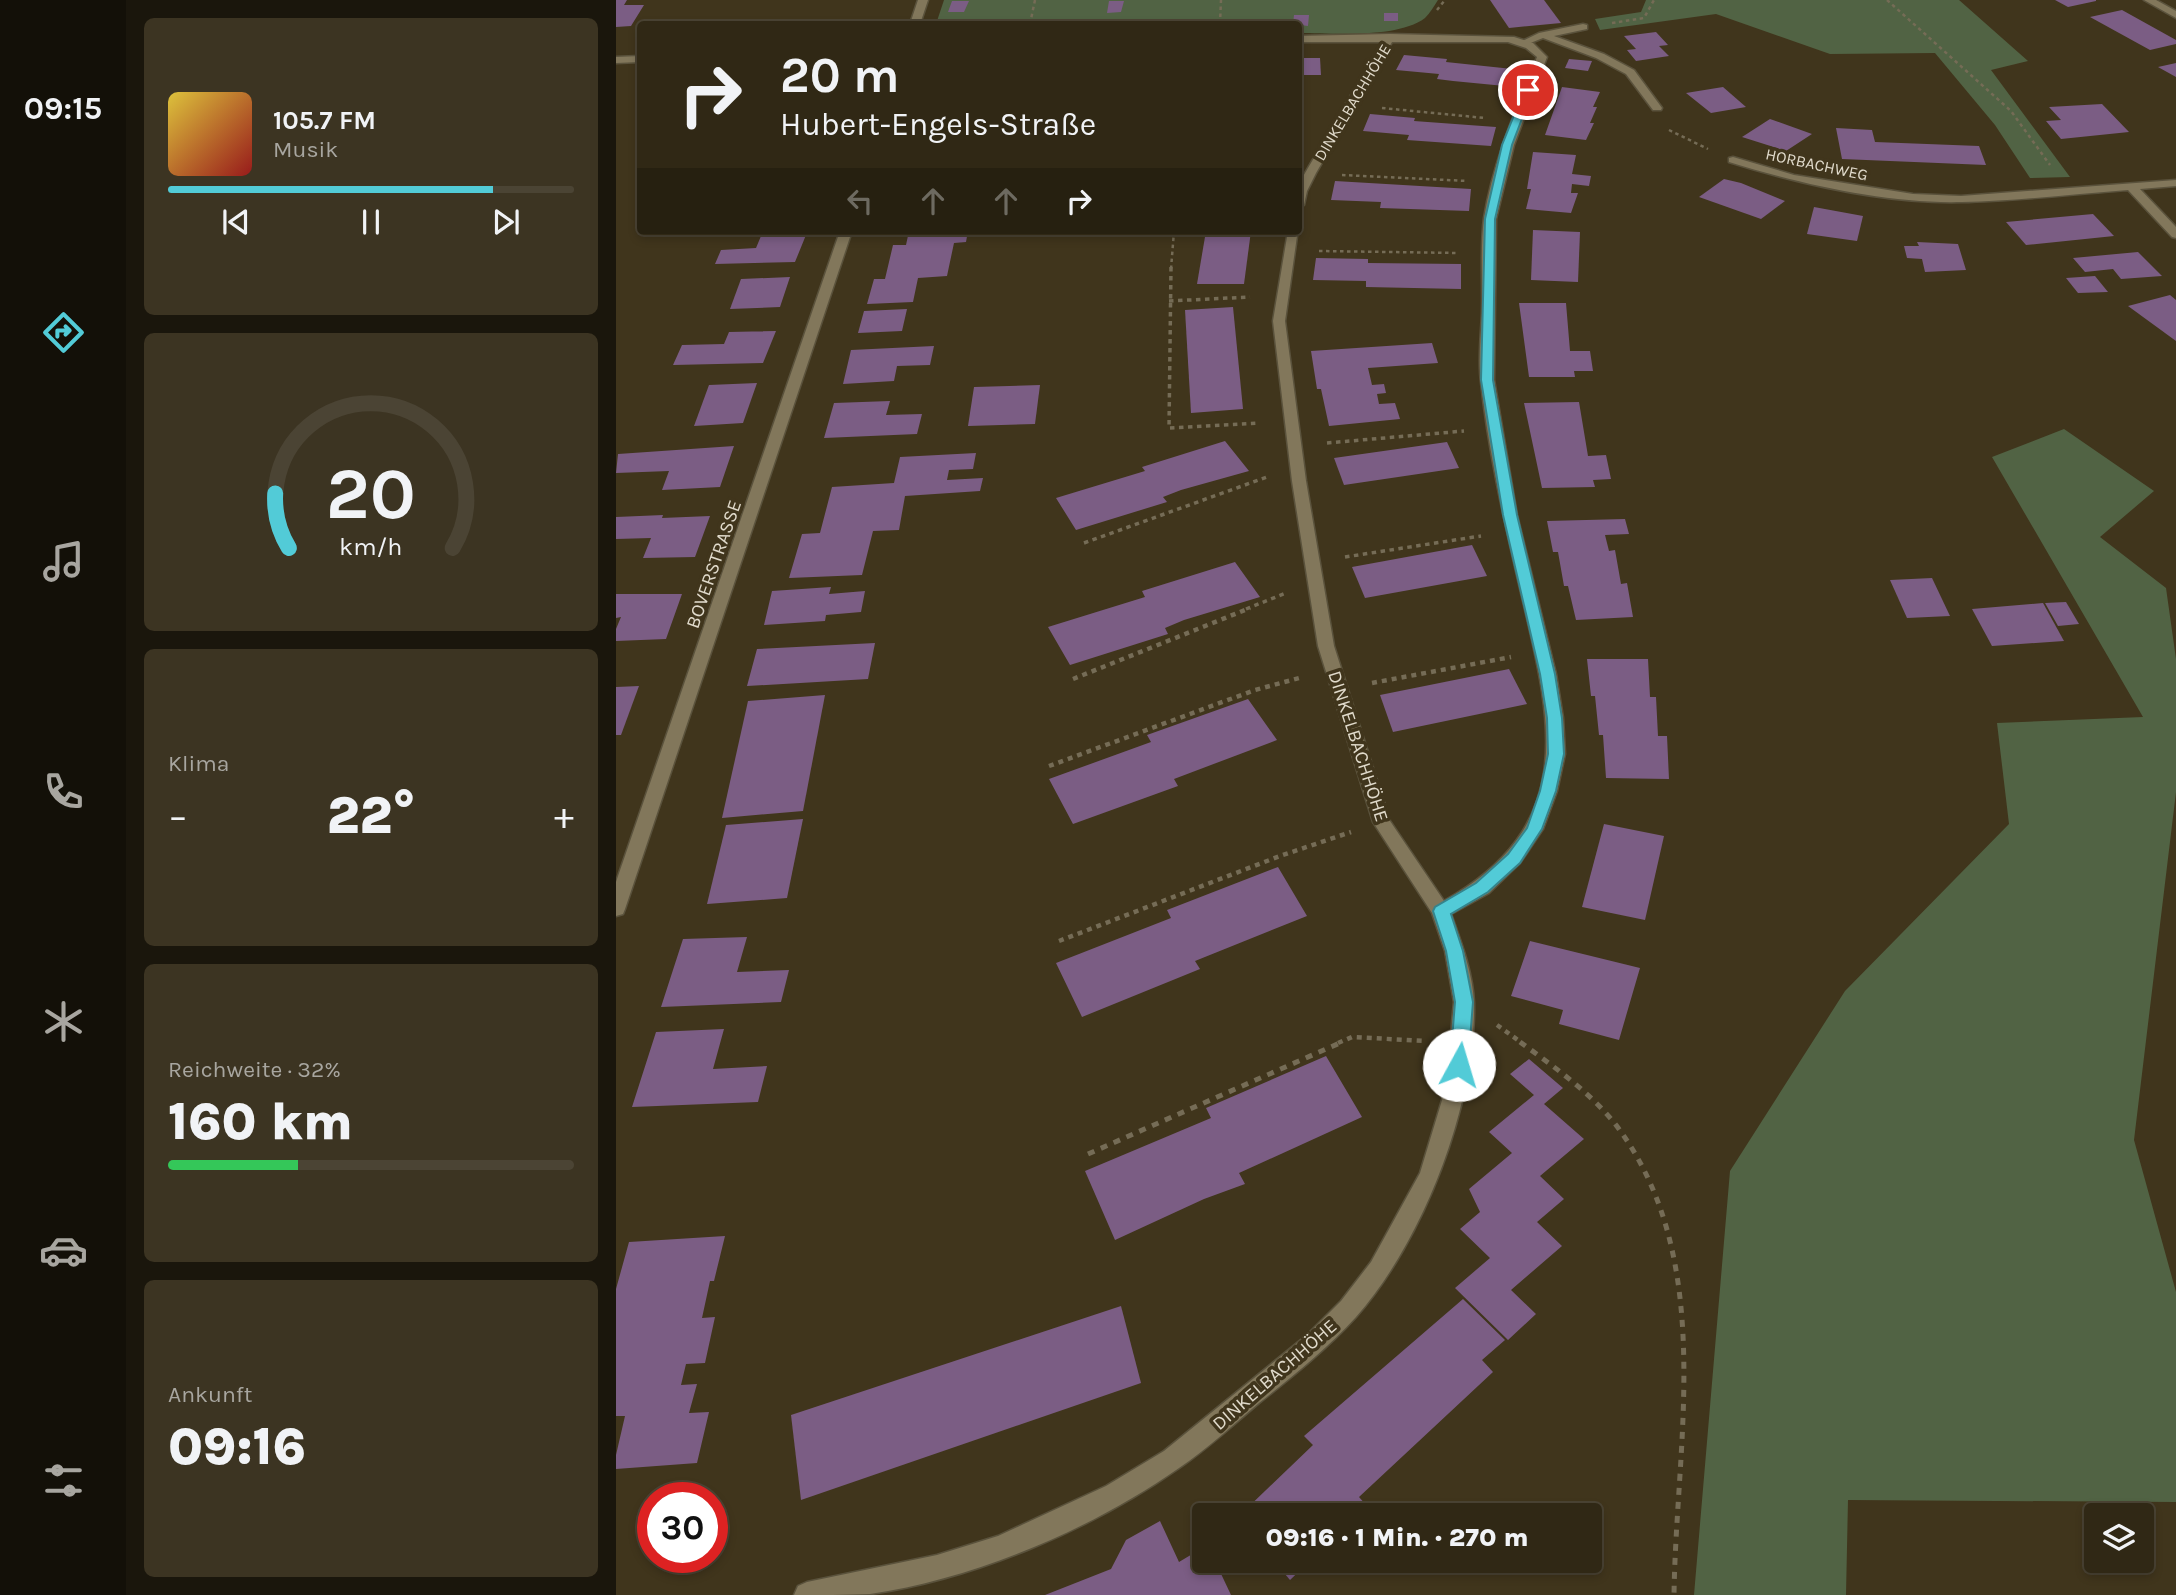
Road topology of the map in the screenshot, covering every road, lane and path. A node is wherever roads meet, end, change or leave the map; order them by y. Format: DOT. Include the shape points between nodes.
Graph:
graph roads {
  1 [pos="923,0"];
  2 [pos="1035,0"];
  3 [pos="1220,0"];
  4 [pos="1654,0"];
  5 [pos="1887,0"];
  6 [pos="2149,0"];
  7 [pos="2176,15"];
  8 [pos="916,21"];
  9 [pos="1031,21"];
  10 [pos="1220,21"];
  11 [pos="1583,27"];
  12 [pos="1543,35"];
  13 [pos="1390,37"];
  14 [pos="1302,39"];
  15 [pos="1523,43"];
  16 [pos="637,59"];
  17 [pos="616,60"];
  18 [pos="1350,105"];
  19 [pos="1657,108"];
  20 [pos="1516,121"];
  21 [pos="1733,160"];
  22 [pos="1310,173"];
  23 [pos="1497,182"];
  24 [pos="2176,183"];
  25 [pos="2131,186"];
  26 [pos="1302,189"];
  27 [pos="2071,190"];
  28 [pos="2176,234"];
  29 [pos="845,235"];
  30 [pos="1174,235"];
  31 [pos="1293,235"];
  32 [pos="1290,250"];
  33 [pos="1490,254"];
  34 [pos="1283,296"];
  35 [pos="1169,301"];
  36 [pos="1292,422"];
  37 [pos="1449,432"];
  38 [pos="1294,446"];
  39 [pos="1297,466"];
  40 [pos="1473,537"];
  41 [pos="1084,543"];
  42 [pos="1313,563"];
  43 [pos="1316,581"];
  44 [pos="1542,651"];
  45 [pos="1334,669"];
  46 [pos="1073,679"];
  47 [pos="1340,689"];
  48 [pos="1049,766"];
  49 [pos="1382,822"];
  50 [pos="616,909"];
  51 [pos="1441,911"];
  52 [pos="1059,941"];
  53 [pos="1464,1002"];
  54 [pos="1462,1044"];
  55 [pos="1088,1154"];
  56 [pos="807,1595"];
  57 [pos="1674,1595"];
  1 -- 8 [label="street"];
  2 -- 9 [label="path"];
  3 -- 10 [label="path"];
  4 -- 11 [label="path" via="1644,18"];
  5 -- 27 [label="path" via="2011,111"];
  6 -- 7 [label="street"];
  11 -- 12 [label="street"];
  12 -- 15 [label="street"];
  12 -- 19 [label="street" via="1630,72"];
  13 -- 14 [label="street"];
  13 -- 15 [label="street"];
  13 -- 18 [label="street, DINKELBACHHÖHE"];
  15 -- 20 [label="street" via="1542,57"];
  16 -- 17 [label="street"];
  18 -- 20 [label="path"];
  18 -- 22 [label="street, DINKELBACHHÖHE"];
  19 -- 21 [label="path" via="1671,133"];
  20 -- 23 [label="street"];
  21 -- 27 [label="street, HORBACHWEG" via="1793,178 1913,197"];
  22 -- 23 [label="path"];
  22 -- 26 [label="street, DINKELBACHHÖHE"];
  23 -- 33 [label="street"];
  24 -- 25 [label="street, HORBACHWEG"];
  25 -- 27 [label="street, HORBACHWEG"];
  25 -- 28 [label="street"];
  29 -- 50 [label="street, BOVERSTRASSE"];
  30 -- 35 [label="path"];
  31 -- 32 [label="street, DINKELBACHHÖHE"];
  32 -- 33 [label="path"];
  32 -- 34 [label="street, DINKELBACHHÖHE"];
  33 -- 44 [label="street" via="1490,407"];
  34 -- 35 [label="path"];
  34 -- 36 [label="street, DINKELBACHHÖHE" via="1279,321"];
  35 -- 36 [label="path" via="1170,428"];
  36 -- 38 [label="street, DINKELBACHHÖHE"];
  37 -- 38 [label="path"];
  38 -- 39 [label="street, DINKELBACHHÖHE"];
  39 -- 41 [label="path"];
  39 -- 42 [label="street, DINKELBACHHÖHE"];
  40 -- 42 [label="path"];
  42 -- 43 [label="street, DINKELBACHHÖHE"];
  43 -- 45 [label="street, DINKELBACHHÖHE"];
  43 -- 46 [label="path"];
  44 -- 47 [label="path"];
  44 -- 51 [label="street" via="1555,718 1556,754 1534,829 1514,858 1482,888"];
  45 -- 47 [label="street, DINKELBACHHÖHE"];
  45 -- 48 [label="path" via="1255,690"];
  47 -- 49 [label="street, DINKELBACHHÖHE"];
  49 -- 51 [label="street, DINKELBACHHÖHE"];
  49 -- 52 [label="path"];
  51 -- 53 [label="street, DINKELBACHHÖHE" via="1455,951"];
  53 -- 54 [label="street, DINKELBACHHÖHE"];
  53 -- 57 [label="path" via="1538,1054 1613,1122 1651,1182 1667,1224 1683,1322 1685,1375"];
  54 -- 55 [label="path" via="1352,1037"];
  54 -- 56 [label="street, DINKELBACHHÖHE" via="1430,1175 1415,1206 1379,1269 1315,1343 1172,1459 1071,1517 1001,1548 937,1568"];
}
